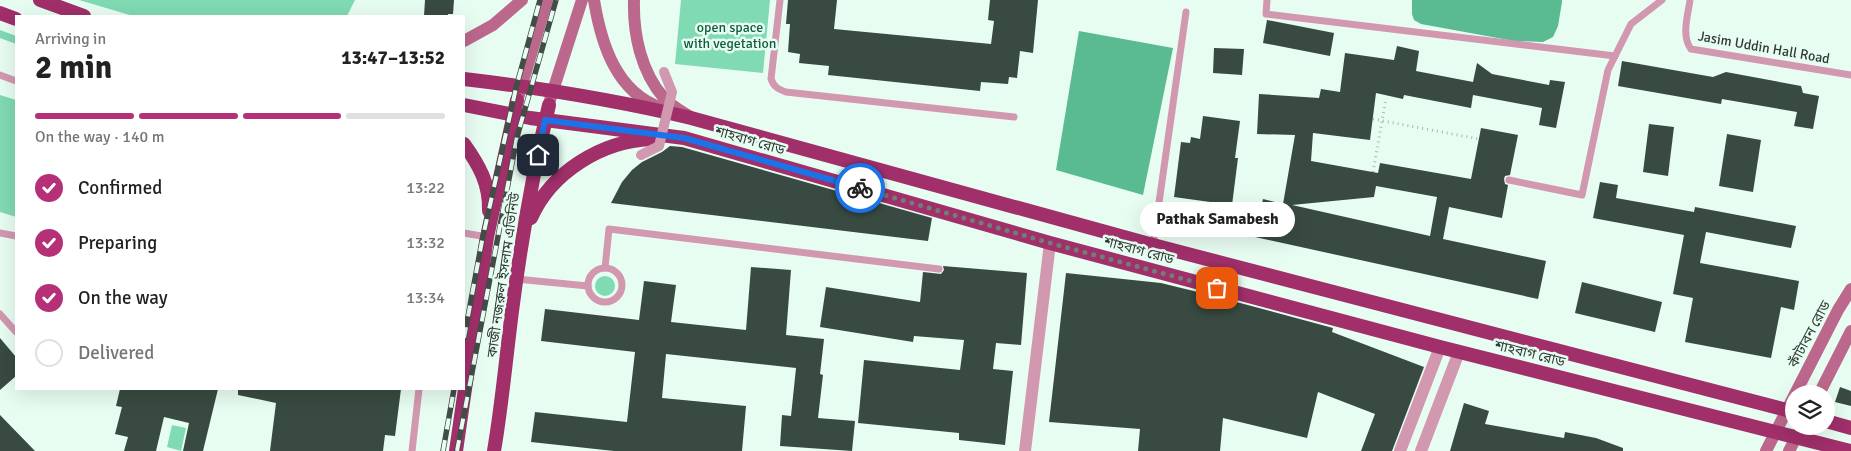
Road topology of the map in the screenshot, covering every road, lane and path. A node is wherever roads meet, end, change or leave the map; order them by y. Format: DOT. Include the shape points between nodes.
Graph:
graph roads {
  1 [pos="40,0"];
  2 [pos="522,0"];
  3 [pos="547,0"];
  4 [pos="582,0"];
  5 [pos="594,0"];
  6 [pos="634,0"];
  7 [pos="780,0"];
  8 [pos="1267,0"];
  9 [pos="1662,0"];
  10 [pos="1690,0"];
  11 [pos="1186,12"];
  12 [pos="0,13"];
  13 [pos="81,15"];
  14 [pos="15,19"];
  15 [pos="465,41"];
  16 [pos="1616,56"];
  17 [pos="664,72"];
  18 [pos="1851,74"];
  19 [pos="0,75"];
  20 [pos="465,79"];
  21 [pos="15,81"];
  22 [pos="522,86"];
  23 [pos="537,87"];
  24 [pos="553,90"];
  25 [pos="1386,98"];
  26 [pos="517,100"];
  27 [pos="465,105"];
  28 [pos="549,105"];
  29 [pos="668,110"];
  30 [pos="514,115"];
  31 [pos="1014,117"];
  32 [pos="530,118"];
  33 [pos="691,118"];
  34 [pos="1373,119"];
  35 [pos="545,120"];
  36 [pos="1382,121"];
  37 [pos="684,138"];
  38 [pos="1479,139"];
  39 [pos="465,145"];
  40 [pos="641,155"];
  41 [pos="1373,172"];
  42 [pos="1509,180"];
  43 [pos="0,233"];
  44 [pos="465,234"];
  45 [pos="15,236"];
  46 [pos="487,236"];
  47 [pos="522,240"];
  48 [pos="1050,243"];
  49 [pos="1153,245"];
  50 [pos="605,268"];
  51 [pos="939,269"];
  52 [pos="516,278"];
  53 [pos="588,286"];
  54 [pos="1851,289"];
  55 [pos="0,314"];
  56 [pos="15,331"];
  57 [pos="1851,331"];
  58 [pos="1440,347"];
  59 [pos="1459,352"];
  60 [pos="1799,385"];
  61 [pos="1824,385"];
  62 [pos="465,389"];
  63 [pos="419,390"];
  64 [pos="465,390"];
  65 [pos="1785,410"];
  66 [pos="1785,418"];
  67 [pos="1835,424"];
  68 [pos="1851,428"];
  69 [pos="1776,432"];
  70 [pos="1785,432"];
  71 [pos="1797,435"];
  72 [pos="1807,435"];
  73 [pos="412,451"];
  74 [pos="456,451"];
  75 [pos="494,451"];
  76 [pos="1025,451"];
  77 [pos="1400,451"];
  78 [pos="1421,451"];
  79 [pos="1766,451"];
  80 [pos="1789,451"];
  81 [pos="1850,451"];
  1 -- 13 [label="highway"];
  2 -- 15 [label="main road" via="493,25"];
  3 -- 22 [label="main road"];
  4 -- 24 [label="main road"];
  5 -- 29 [label="main road" via="599,29 611,61 628,86 653,105"];
  6 -- 33 [label="main road" via="636,39 652,80 665,99"];
  7 -- 31 [label="lane" via="771,79 778,89"];
  8 -- 16 [label="lane" via="1266,14"];
  9 -- 16 [label="lane" via="1632,24"];
  10 -- 18 [label="lane, Jasim Uddin Hall Road" via="1686,41 1691,49"];
  11 -- 49 [label="lane"];
  12 -- 14 [label="highway"];
  16 -- 42 [label="lane" via="1608,70 1582,195"];
  17 -- 29 [label="street, bridge" via="672,92"];
  19 -- 21 [label="lane"];
  20 -- 22 [label="highway, শাহবাগ রোড"];
  22 -- 23 [label="highway, শাহবাগ রোড"];
  22 -- 26 [label="main road"];
  23 -- 24 [label="highway, শাহবাগ রোড"];
  23 -- 26 [label="highway" via="526,88"];
  23 -- 28 [label="highway" via="547,96"];
  24 -- 28 [label="main road"];
  24 -- 33 [label="highway, শাহবাগ রোড"];
  25 -- 36 [label="path"];
  26 -- 30 [label="highway, কাজী নজরুল ইসলাম এভিনিউ"];
  26 -- 32 [label="highway" via="519,110"];
  27 -- 30 [label="highway, শাহবাগ রোড"];
  28 -- 32 [label="highway" via="540,117"];
  28 -- 35 [label="highway, কাজী নজরুল ইসলাম এভিনিউ"];
  29 -- 33 [label="main road"];
  29 -- 40 [label="street, bridge" via="659,146"];
  30 -- 32 [label="highway, শাহবাগ রোড"];
  30 -- 46 [label="highway, কাজী নজরুল ইসলাম এভিনিউ"];
  32 -- 35 [label="highway, শাহবাগ রোড"];
  33 -- 49 [label="highway, শাহবাগ রোড"];
  34 -- 36 [label="path"];
  35 -- 37 [label="highway, শাহবাগ রোড"];
  35 -- 47 [label="highway, কাজী নজরুল ইসলাম এভিনিউ"];
  36 -- 38 [label="path"];
  36 -- 41 [label="path"];
  37 -- 47 [label="highway" via="643,139 618,144 590,156 551,186 537,205"];
  37 -- 48 [label="highway, শাহবাগ রোড"];
  39 -- 46 [label="highway" via="478,164 485,184 489,202"];
  43 -- 45 [label="lane"];
  44 -- 46 [label="lane"];
  46 -- 62 [label="highway, কাজী নজরুল ইসলাম এভিনিউ"];
  47 -- 52 [label="highway, কাজী নজরুল ইসলাম এভিনিউ"];
  48 -- 58 [label="highway, শাহবাগ রোড"];
  48 -- 76 [label="street"];
  49 -- 65 [label="highway, শাহবাগ রোড"];
  50 -- 51 [label="lane" via="609,228"];
  50 -- 53 [label="lane" via="591,276"];
  50 -- 53 [label="lane" via="616,271 622,280 618,296 602,302 592,296"];
  52 -- 53 [label="lane"];
  52 -- 75 [label="highway, কাজী নজরুল ইসলাম এভিনিউ" via="502,408"];
  54 -- 60 [label="main road, কাঁটাবন রোড"];
  55 -- 56 [label="lane"];
  57 -- 61 [label="main road"];
  58 -- 59 [label="highway, শাহবাগ রোড"];
  58 -- 77 [label="street"];
  59 -- 69 [label="highway, শাহবাগ রোড"];
  59 -- 78 [label="street"];
  63 -- 73 [label="lane"];
  64 -- 74 [label="highway, কাজী নজরুল ইসলাম এভিনিউ"];
  66 -- 69 [label="main road, কাঁটাবন রোড"];
  67 -- 68 [label="highway"];
  69 -- 70 [label="highway, শাহবাগ রোড"];
  69 -- 79 [label="main road, কাঁটাবন রোড"];
  71 -- 80 [label="main road"];
  72 -- 81 [label="highway, শাহবাগ রোড"];
}
